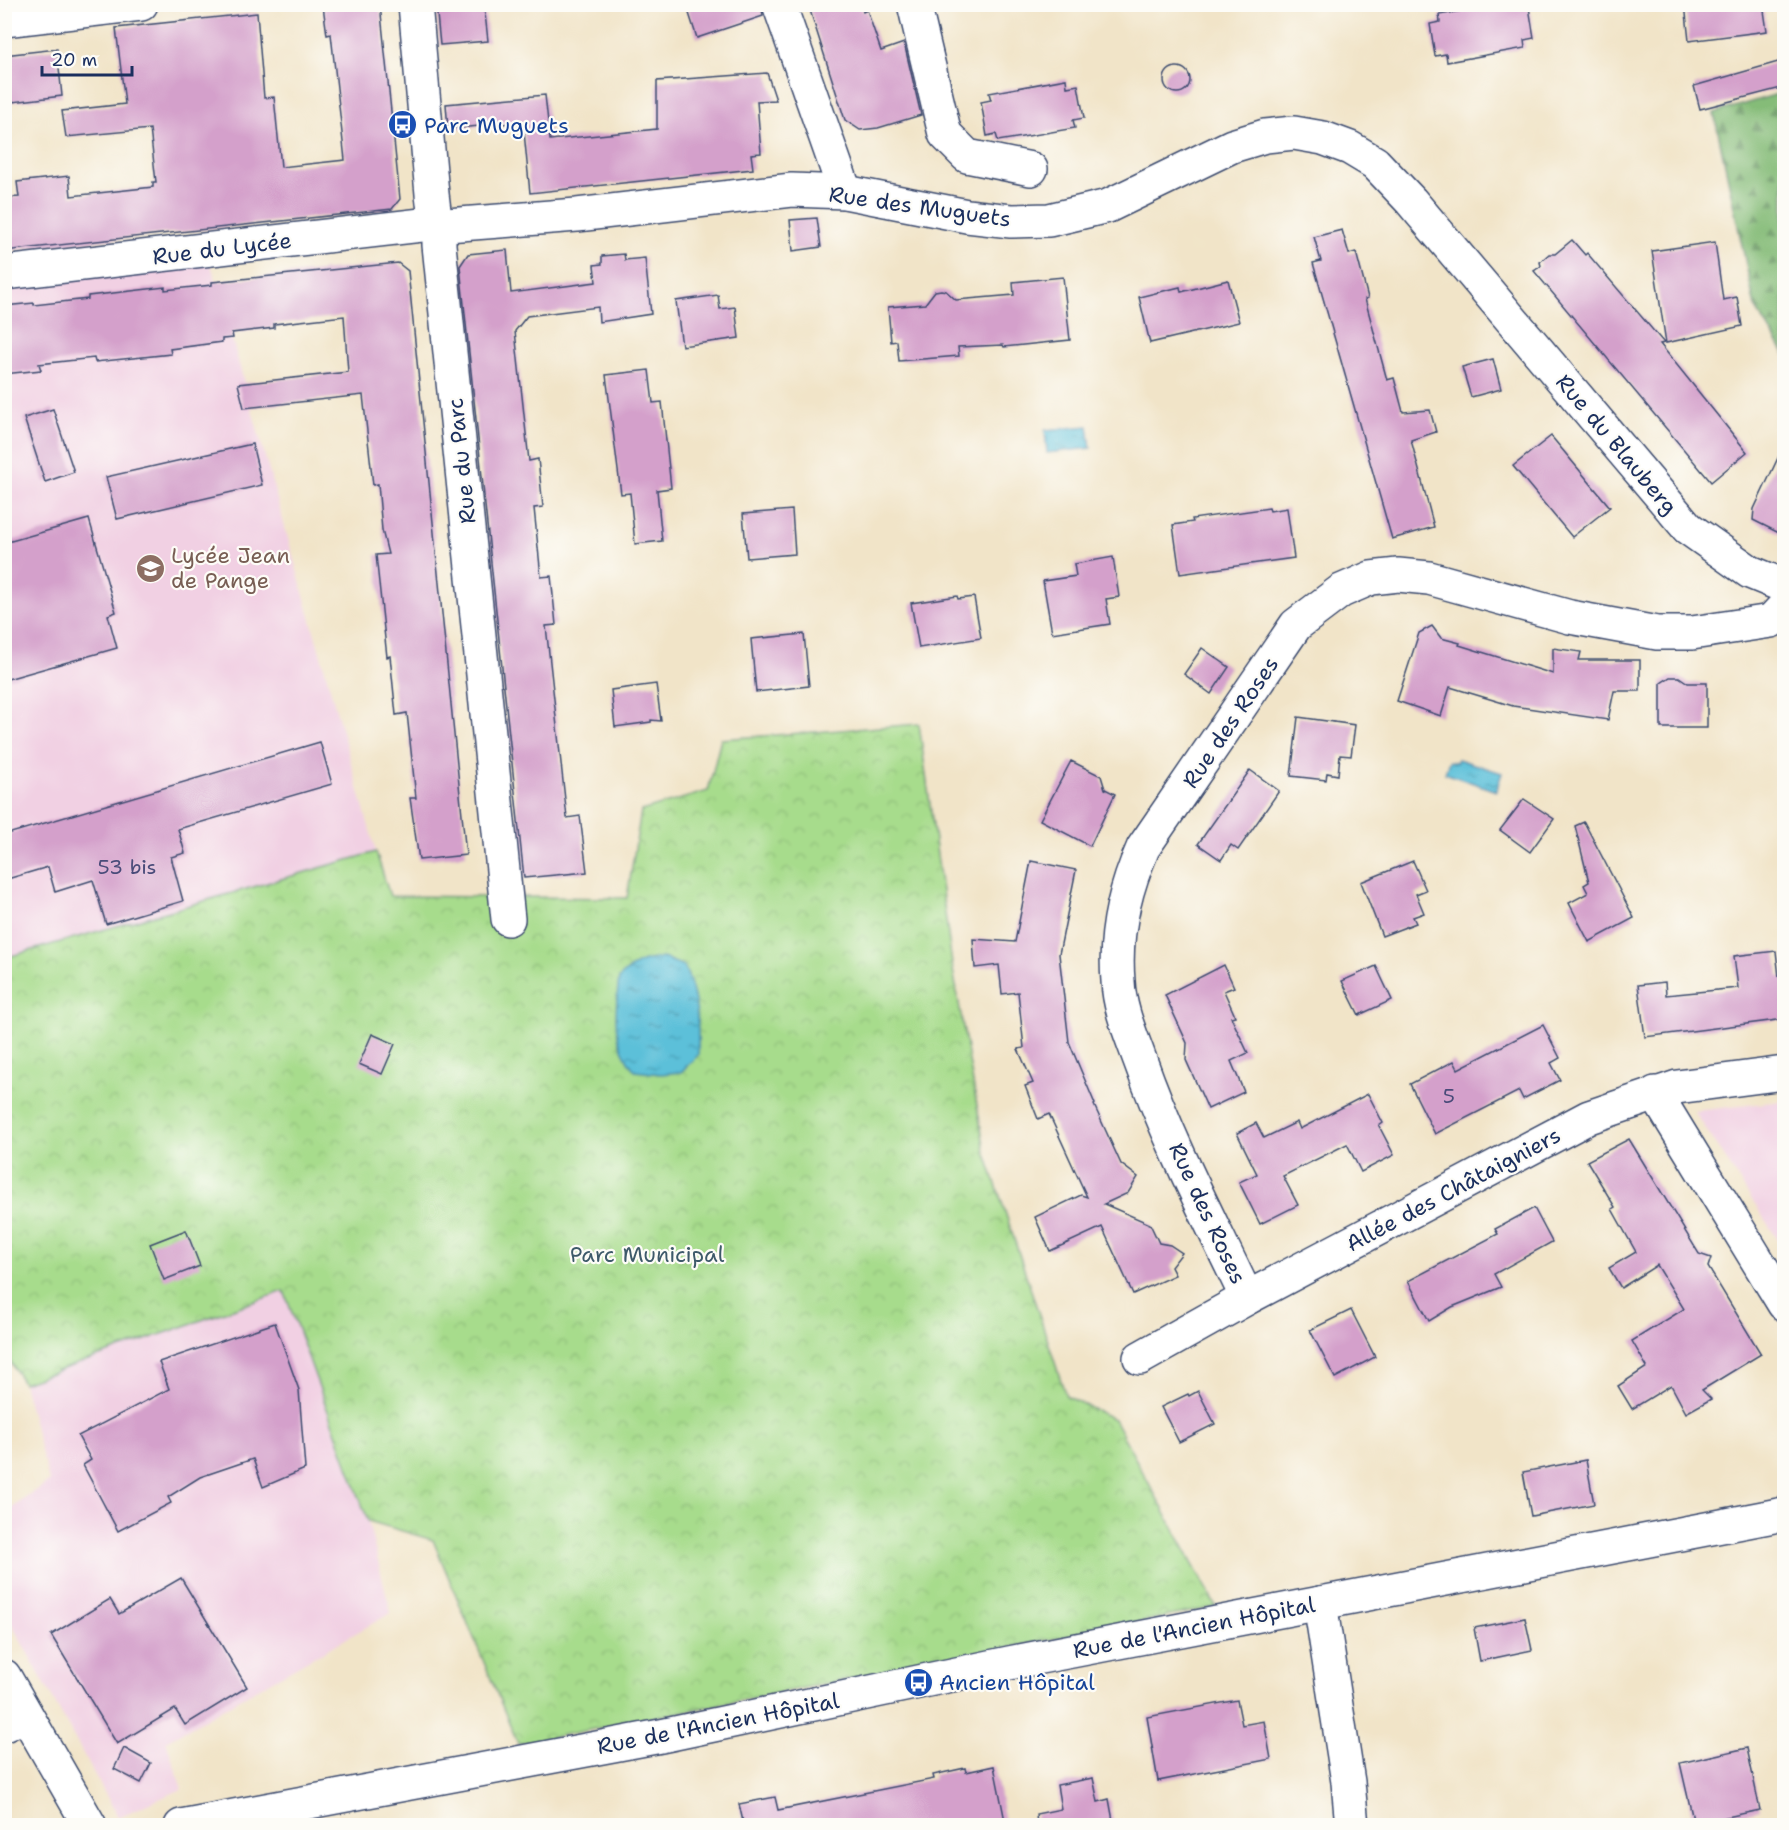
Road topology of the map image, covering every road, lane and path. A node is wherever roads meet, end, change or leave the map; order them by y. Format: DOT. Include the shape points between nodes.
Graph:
graph roads {
  1 [pos="141,4"];
  2 [pos="415,4"];
  3 [pos="779,4"];
  4 [pos="914,4"];
  5 [pos="4,20"];
  6 [pos="1031,169"];
  7 [pos="845,192"];
  8 [pos="439,223"];
  9 [pos="4,273"];
  10 [pos="1472,274"];
  11 [pos="1785,586"];
  12 [pos="1785,608"];
  13 [pos="508,919"];
  14 [pos="1785,1073"];
  15 [pos="1655,1094"];
  16 [pos="1247,1298"];
  17 [pos="1785,1304"];
  18 [pos="1140,1358"];
  19 [pos="1785,1514"];
  20 [pos="1320,1604"];
  21 [pos="4,1676"];
  22 [pos="15,1720"];
  23 [pos="90,1826"];
  24 [pos="181,1826"];
  25 [pos="1352,1826"];
  1 -- 5 [label="street"];
  2 -- 8 [label="street, Rue du Parc" via="432,194"];
  3 -- 7 [label="street"];
  4 -- 6 [label="street" via="945,134 967,156"];
  7 -- 8 [label="street, Rue des Muguets" via="792,190 577,214"];
  7 -- 10 [label="street, Rue des Muguets" via="967,216 1049,220 1108,206 1232,146 1265,136 1294,133 1350,148 1375,163"];
  8 -- 9 [label="street, Rue du Lycée"];
  8 -- 13 [label="street, Rue du Parc"];
  10 -- 11 [label="street, Rue du Blauberg" via="1688,528 1750,572"];
  12 -- 16 [label="street, Rue des Roses" via="1771,621 1692,633 1657,633 1570,617 1429,578 1398,575 1371,578 1341,591 1296,626 1143,848 1130,877 1116,948 1125,1020 1154,1098"];
  14 -- 15 [label="street, Allée des Châtaigniers" via="1677,1087"];
  15 -- 16 [label="street, Allée des Châtaigniers" via="1589,1117"];
  15 -- 17 [label="street"];
  16 -- 18 [label="street, Allée des Châtaigniers"];
  19 -- 20 [label="street, Rue de l'Ancien Hôpital"];
  20 -- 24 [label="street, Rue de l'Ancien Hôpital" via="1009,1663 662,1736"];
  20 -- 25 [label="street"];
  21 -- 22 [label="street"];
  22 -- 23 [label="street"];
}
